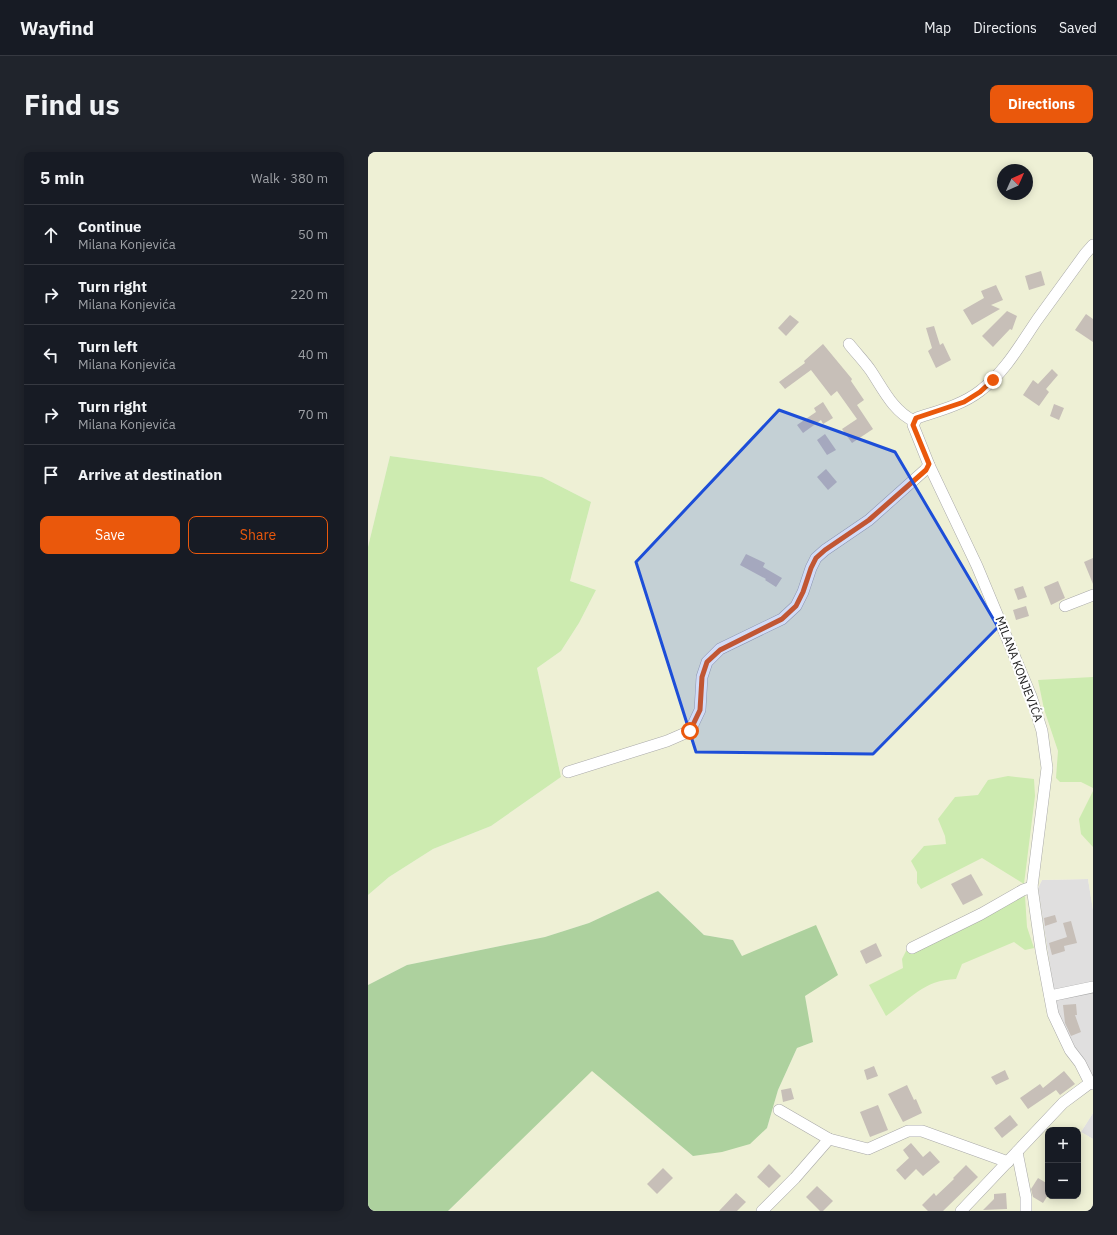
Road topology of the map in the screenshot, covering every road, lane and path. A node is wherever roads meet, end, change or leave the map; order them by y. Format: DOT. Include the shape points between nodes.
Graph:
graph roads {
  1 [pos="1093,245"];
  2 [pos="849,344"];
  3 [pos="914,421"];
  4 [pos="929,464"];
  5 [pos="1093,595"];
  6 [pos="1066,606"];
  7 [pos="568,772"];
  8 [pos="1032,887"];
  9 [pos="912,948"];
  10 [pos="1093,987"];
  11 [pos="1050,996"];
  12 [pos="1092,1083"];
  13 [pos="779,1110"];
  14 [pos="829,1139"];
  15 [pos="1017,1152"];
  16 [pos="1008,1162"];
  17 [pos="762,1211"];
  18 [pos="961,1211"];
  19 [pos="1026,1211"];
  1 -- 3 [label="street" via="1037,320 1006,367 980,392 964,402 916,418"];
  2 -- 3 [label="street" via="871,370 886,397"];
  3 -- 4 [label="street, MILANA KONJEVIĆA" via="913,425"];
  4 -- 7 [label="street" via="926,470 869,520 816,558 796,606 782,619 720,650 707,662 702,677 700,710 690,731 668,741"];
  4 -- 8 [label="street, MILANA KONJEVIĆA" via="977,566 1031,696 1042,731 1047,768"];
  5 -- 6 [label="street"];
  8 -- 9 [label="street"];
  8 -- 11 [label="street, MILANA KONJEVIĆA"];
  10 -- 11 [label="street"];
  11 -- 12 [label="street, MILANA KONJEVIĆA" via="1053,1014 1070,1050"];
  12 -- 15 [label="street" via="1063,1103"];
  13 -- 14 [label="street"];
  14 -- 16 [label="street" via="868,1149 908,1131 922,1131"];
  14 -- 17 [label="street"];
  15 -- 16 [label="street"];
  15 -- 19 [label="street" via="1026,1197"];
  16 -- 18 [label="street"];
}
